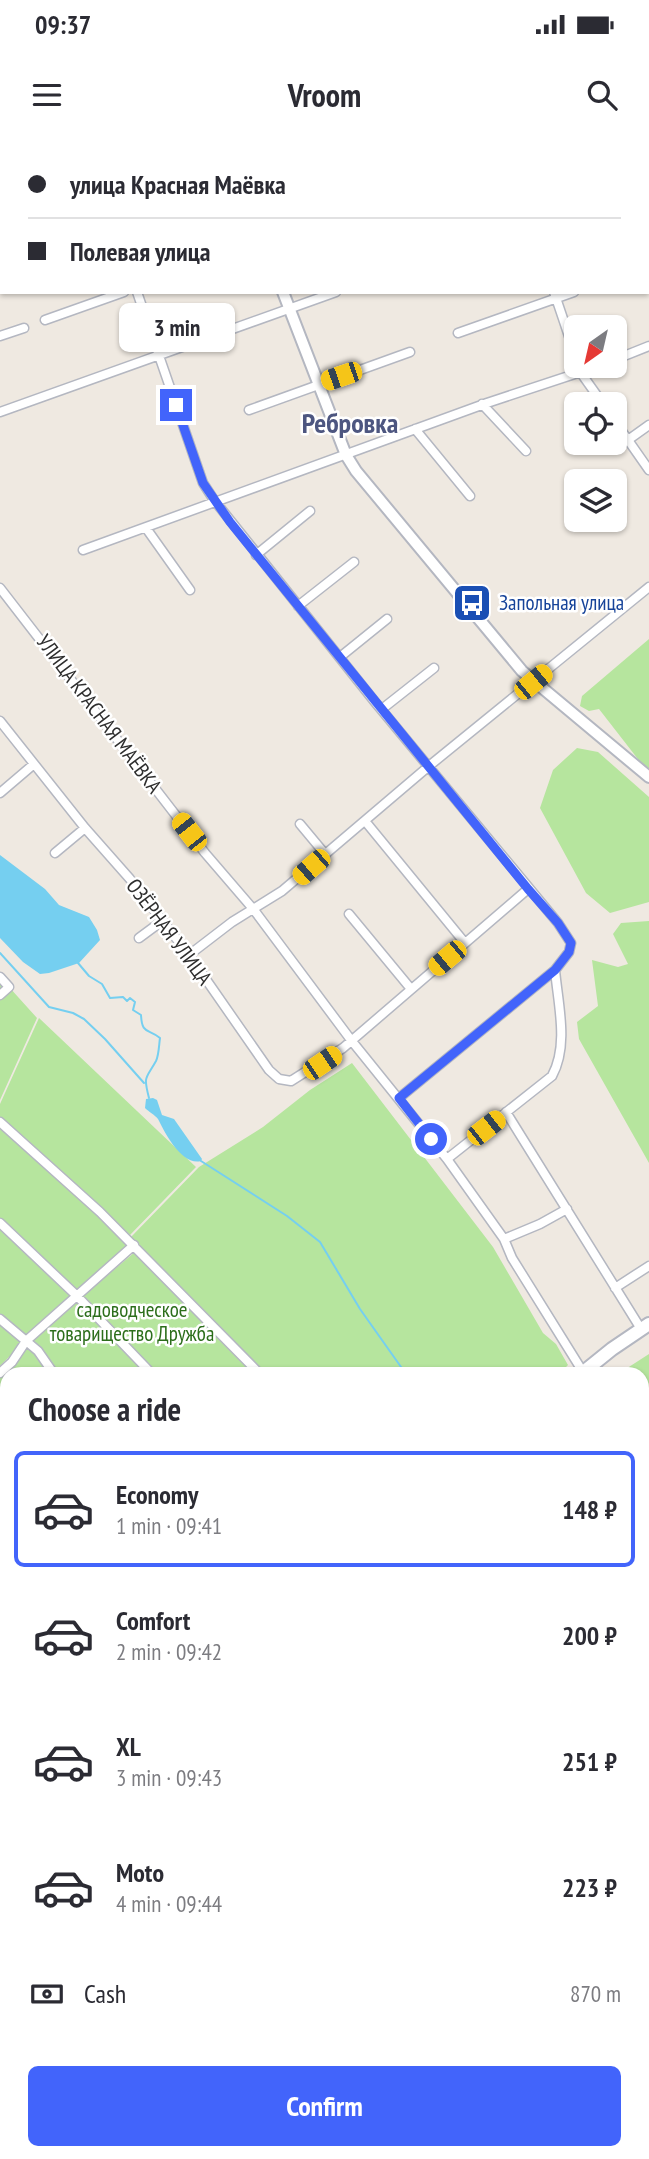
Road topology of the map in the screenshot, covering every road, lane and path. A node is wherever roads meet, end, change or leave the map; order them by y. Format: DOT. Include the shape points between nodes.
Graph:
graph roads {
  1 [pos="118,294"];
  2 [pos="138,294"];
  3 [pos="284,294"];
  4 [pos="330,294"];
  5 [pos="555,295"];
  6 [pos="289,309"];
  7 [pos="45,320"];
  8 [pos="564,321"];
  9 [pos="24,328"];
  10 [pos="458,333"];
  11 [pos="0,336"];
  12 [pos="649,346"];
  13 [pos="410,352"];
  14 [pos="159,354"];
  15 [pos="627,355"];
  16 [pos="564,375"];
  17 [pos="318,384"];
  18 [pos="482,404"];
  19 [pos="249,410"];
  20 [pos="0,412"];
  21 [pos="649,425"];
  22 [pos="415,429"];
  23 [pos="628,440"];
  24 [pos="526,451"];
  25 [pos="346,455"];
  26 [pos="649,470"];
  27 [pos="470,496"];
  28 [pos="214,500"];
  29 [pos="310,511"];
  30 [pos="146,528"];
  31 [pos="83,550"];
  32 [pos="256,555"];
  33 [pos="354,562"];
  34 [pos="649,587"];
  35 [pos="0,588"];
  36 [pos="190,590"];
  37 [pos="298,606"];
  38 [pos="387,619"];
  39 [pos="340,657"];
  40 [pos="434,667"];
  41 [pos="533,682"];
  42 [pos="382,709"];
  43 [pos="0,721"];
  44 [pos="34,764"];
  45 [pos="429,766"];
  46 [pos="649,777"];
  47 [pos="0,793"];
  48 [pos="365,821"];
  49 [pos="300,824"];
  50 [pos="85,828"];
  51 [pos="55,853"];
  52 [pos="325,854"];
  53 [pos="528,889"];
  54 [pos="254,910"];
  55 [pos="349,915"];
  56 [pos="162,921"];
  57 [pos="139,938"];
  58 [pos="465,943"];
  59 [pos="189,955"];
  60 [pos="555,970"];
  61 [pos="0,977"];
  62 [pos="411,989"];
  63 [pos="0,995"];
  64 [pos="351,1040"];
  65 [pos="399,1098"];
  66 [pos="506,1112"];
  67 [pos="0,1122"];
  68 [pos="447,1159"];
  69 [pos="567,1209"];
  70 [pos="0,1223"];
  71 [pos="504,1239"];
  72 [pos="134,1245"];
  73 [pos="649,1266"];
  74 [pos="615,1288"];
  75 [pos="77,1296"];
  76 [pos="0,1319"];
  77 [pos="645,1327"];
  78 [pos="26,1341"];
  79 [pos="7,1367"];
  80 [pos="49,1367"];
  81 [pos="145,1367"];
  82 [pos="253,1367"];
  83 [pos="578,1367"];
  84 [pos="590,1367"];
  1 -- 7 [label="street"];
  2 -- 14 [label="street"];
  3 -- 6 [label="street"];
  4 -- 6 [label="street"];
  5 -- 8 [label="street"];
  5 -- 10 [label="street"];
  6 -- 14 [label="street"];
  6 -- 17 [label="street"];
  9 -- 11 [label="street"];
  12 -- 15 [label="street"];
  13 -- 17 [label="street"];
  14 -- 20 [label="street"];
  14 -- 28 [label="street" via="203,483"];
  16 -- 18 [label="street"];
  17 -- 19 [label="street"];
  17 -- 25 [label="street"];
  18 -- 22 [label="street"];
  18 -- 24 [label="street"];
  21 -- 23 [label="street"];
  22 -- 25 [label="street"];
  22 -- 27 [label="street"];
  23 -- 26 [label="street"];
  25 -- 28 [label="street"];
  25 -- 41 [label="street"];
  28 -- 30 [label="street"];
  28 -- 32 [label="street"];
  29 -- 32 [label="street"];
  30 -- 31 [label="street"];
  30 -- 36 [label="street"];
  32 -- 37 [label="street"];
  33 -- 37 [label="street"];
  34 -- 41 [label="street"];
  35 -- 54 [label="street, УЛИЦА КРАСНАЯ МАЁВКА"];
  37 -- 39 [label="street"];
  38 -- 39 [label="street"];
  39 -- 42 [label="street"];
  40 -- 42 [label="street"];
  41 -- 45 [label="street"];
  41 -- 46 [label="street"];
  42 -- 45 [label="street"];
  43 -- 44 [label="street, ОЗЁРНАЯ УЛИЦА"];
  44 -- 47 [label="street"];
  44 -- 50 [label="street, ОЗЁРНАЯ УЛИЦА"];
  45 -- 48 [label="street"];
  45 -- 53 [label="street"];
  48 -- 52 [label="street"];
  48 -- 58 [label="street"];
  49 -- 52 [label="street"];
  50 -- 51 [label="street"];
  50 -- 56 [label="street, ОЗЁРНАЯ УЛИЦА"];
  52 -- 54 [label="street"];
  53 -- 58 [label="street"];
  53 -- 60 [label="street" via="571,943"];
  54 -- 59 [label="street"];
  54 -- 64 [label="street, УЛИЦА КРАСНАЯ МАЁВКА"];
  55 -- 62 [label="street"];
  56 -- 57 [label="street"];
  56 -- 59 [label="street, ОЗЁРНАЯ УЛИЦА"];
  58 -- 62 [label="street"];
  59 -- 64 [label="street, ОЗЁРНАЯ УЛИЦА" via="279,1079 300,1077"];
  60 -- 65 [label="street"];
  60 -- 66 [label="street" via="562,1035 557,1067"];
  61 -- 63 [label="street" via="9,987"];
  62 -- 64 [label="street"];
  64 -- 65 [label="street, УЛИЦА КРАСНАЯ МАЁВКА"];
  65 -- 68 [label="street, УЛИЦА КРАСНАЯ МАЁВКА"];
  66 -- 68 [label="street"];
  66 -- 69 [label="street"];
  67 -- 72 [label="street"];
  68 -- 71 [label="street, УЛИЦА КРАСНАЯ МАЁВКА"];
  69 -- 71 [label="street"];
  69 -- 74 [label="street"];
  70 -- 75 [label="street"];
  71 -- 83 [label="street, УЛИЦА КРАСНАЯ МАЁВКА"];
  72 -- 75 [label="street"];
  72 -- 82 [label="street"];
  73 -- 74 [label="street"];
  74 -- 77 [label="street"];
  75 -- 78 [label="street"];
  75 -- 81 [label="street"];
  76 -- 78 [label="street"];
  77 -- 84 [label="main road"];
  78 -- 79 [label="street"];
  78 -- 80 [label="street"];
}
